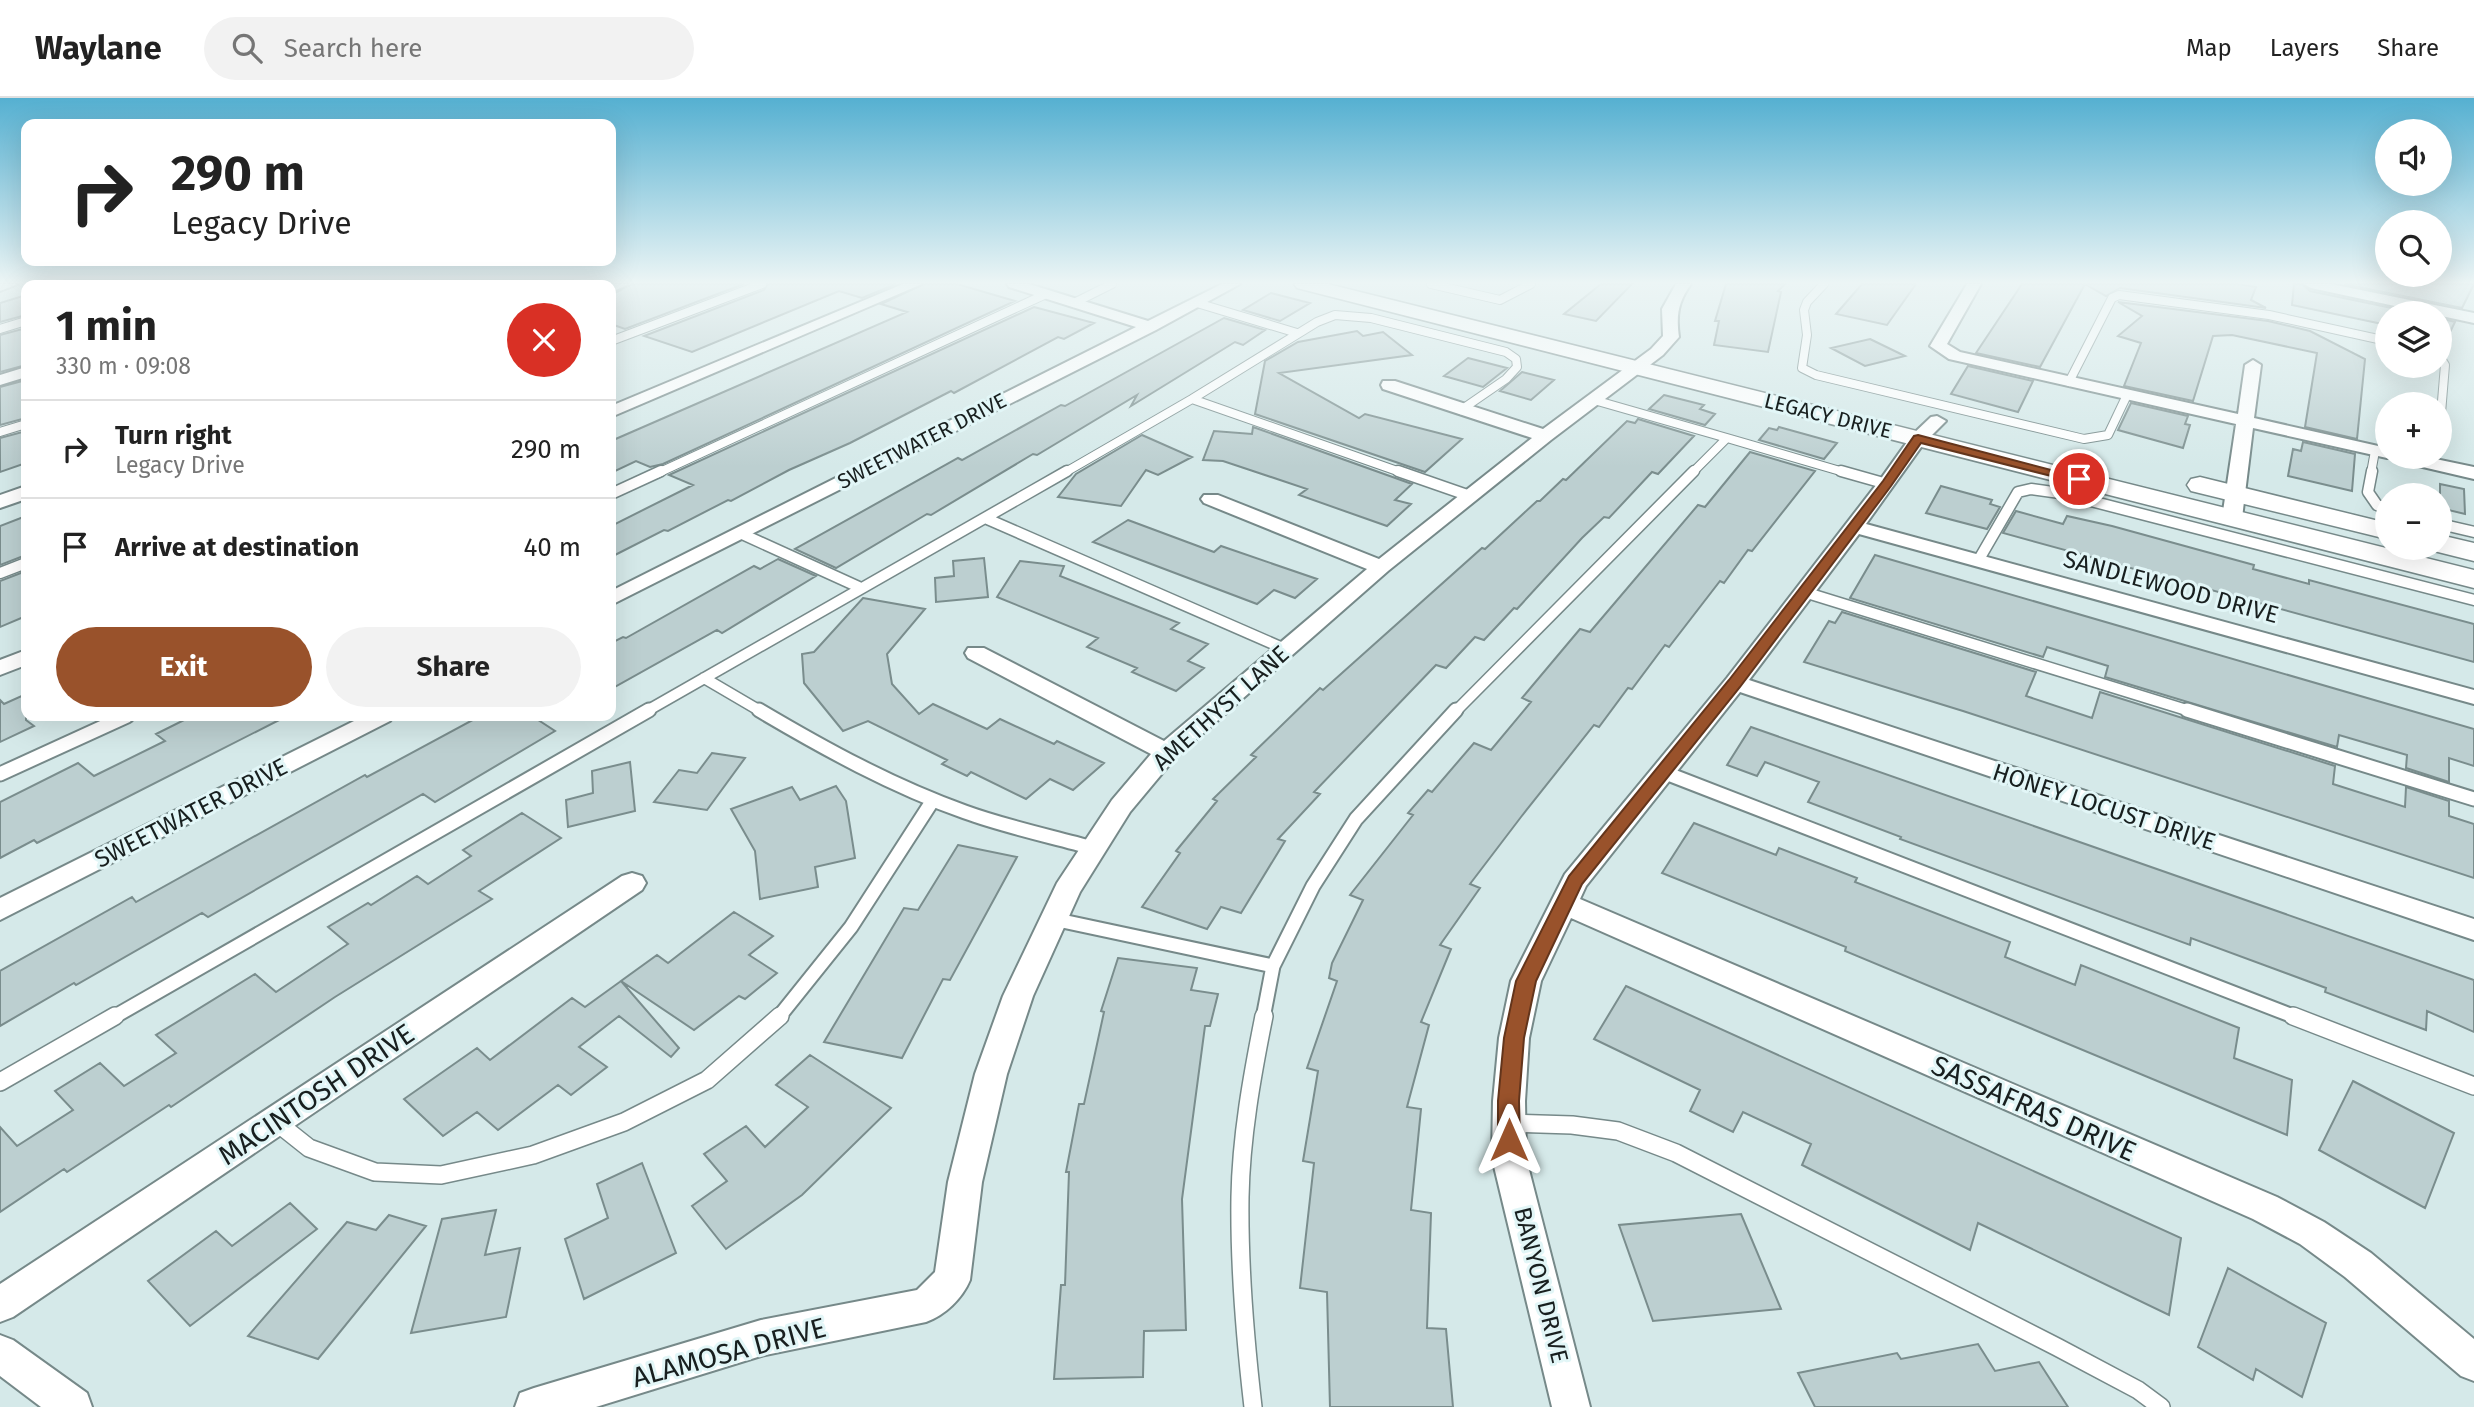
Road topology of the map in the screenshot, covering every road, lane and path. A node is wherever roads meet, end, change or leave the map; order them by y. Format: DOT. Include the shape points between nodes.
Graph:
graph roads {
  1 [pos="770,345"];
  2 [pos="935,345"];
  3 [pos="1115,345"];
  4 [pos="1278,345"];
  5 [pos="1478,345"];
  6 [pos="1547,345"];
  7 [pos="1629,345"];
  8 [pos="1663,345"];
  9 [pos="1805,345"];
  10 [pos="1939,345"];
  11 [pos="2088,345"];
  12 [pos="1657,352"];
  13 [pos="2253,365"];
  14 [pos="1634,367"];
  15 [pos="21,374"];
  16 [pos="0,380"];
  17 [pos="2069,382"];
  18 [pos="1388,385"];
  19 [pos="2127,395"];
  20 [pos="1192,399"];
  21 [pos="1594,400"];
  22 [pos="616,410"];
  23 [pos="1461,410"];
  24 [pos="2245,422"];
  25 [pos="21,426"];
  26 [pos="1928,430"];
  27 [pos="0,432"];
  28 [pos="1545,436"];
  29 [pos="1727,438"];
  30 [pos="2375,451"];
  31 [pos="2100,460"];
  32 [pos="2452,466"];
  33 [pos="2375,469"];
  34 [pos="2474,473"];
  35 [pos="2181,480"];
  36 [pos="1887,484"];
  37 [pos="616,492"];
  38 [pos="21,494"];
  39 [pos="1470,496"];
  40 [pos="1211,499"];
  41 [pos="0,502"];
  42 [pos="2375,502"];
  43 [pos="2233,506"];
  44 [pos="985,518"];
  45 [pos="1854,527"];
  46 [pos="2452,527"];
  47 [pos="2375,529"];
  48 [pos="2474,532"];
  49 [pos="740,533"];
  50 [pos="2452,547"];
  51 [pos="2474,552"];
  52 [pos="1978,561"];
  53 [pos="21,565"];
  54 [pos="1381,567"];
  55 [pos="0,573"];
  56 [pos="2474,579"];
  57 [pos="861,589"];
  58 [pos="1804,592"];
  59 [pos="616,596"];
  60 [pos="2474,600"];
  61 [pos="1285,649"];
  62 [pos="976,653"];
  63 [pos="21,659"];
  64 [pos="0,668"];
  65 [pos="704,678"];
  66 [pos="1735,683"];
  67 [pos="2474,697"];
  68 [pos="116,721"];
  69 [pos="372,721"];
  70 [pos="1166,751"];
  71 [pos="1662,772"];
  72 [pos="0,774"];
  73 [pos="2474,799"];
  74 [pos="933,800"];
  75 [pos="1093,848"];
  76 [pos="632,883"];
  77 [pos="1564,903"];
  78 [pos="0,910"];
  79 [pos="1053,919"];
  80 [pos="2474,930"];
  81 [pos="1273,966"];
  82 [pos="0,1082"];
  83 [pos="2474,1086"];
  84 [pos="275,1121"];
  85 [pos="1509,1123"];
  86 [pos="0,1305"];
  87 [pos="926,1305"];
  88 [pos="0,1353"];
  89 [pos="2474,1363"];
  90 [pos="73,1407"];
  91 [pos="534,1407"];
  92 [pos="1253,1407"];
  93 [pos="1571,1407"];
  94 [pos="2161,1407"];
  1 -- 22 [label="street"];
  2 -- 37 [label="lane"];
  3 -- 49 [label="street, SWEETWATER DRIVE"];
  4 -- 20 [label="lane"];
  5 -- 23 [label="lane" via="1506,352 1516,359 1517,367"];
  6 -- 14 [label="main road, LEGACY DRIVE"];
  7 -- 12 [label="main road, LEGACY DRIVE"];
  8 -- 12 [label="street"];
  9 -- 19 [label="lane" via="1802,368 1816,375 2084,439 2108,435"];
  10 -- 17 [label="street" via="1955,356"];
  11 -- 17 [label="lane"];
  12 -- 14 [label="street, AMETHYST LANE"];
  12 -- 26 [label="main road, LEGACY DRIVE"];
  13 -- 24 [label="street"];
  14 -- 21 [label="street, AMETHYST LANE"];
  14 -- 26 [label="main road, LEGACY DRIVE"];
  15 -- 16 [label="street"];
  17 -- 19 [label="street"];
  18 -- 23 [label="street"];
  19 -- 24 [label="street"];
  20 -- 39 [label="lane"];
  20 -- 44 [label="lane"];
  21 -- 28 [label="street, AMETHYST LANE"];
  21 -- 29 [label="lane"];
  23 -- 28 [label="street"];
  24 -- 30 [label="street"];
  24 -- 43 [label="street"];
  25 -- 27 [label="lane"];
  26 -- 31 [label="main road, LEGACY DRIVE"];
  26 -- 36 [label="street, BANYON DRIVE"];
  26 -- 43 [label="main road, LEGACY DRIVE"];
  28 -- 39 [label="street, AMETHYST LANE"];
  29 -- 36 [label="lane"];
  29 -- 81 [label="lane" via="1475,690 1356,819 1313,886"];
  32 -- 34 [label="street"];
  33 -- 42 [label="lane" via="2368,492"];
  35 -- 43 [label="main road, LEGACY DRIVE"];
  36 -- 45 [label="street, BANYON DRIVE"];
  38 -- 41 [label="street"];
  39 -- 54 [label="street, AMETHYST LANE"];
  40 -- 54 [label="street"];
  43 -- 47 [label="main road, LEGACY DRIVE"];
  43 -- 56 [label="main road, LEGACY DRIVE"];
  44 -- 57 [label="lane"];
  44 -- 61 [label="lane"];
  45 -- 52 [label="street, SANDLEWOOD DRIVE"];
  45 -- 58 [label="street, BANYON DRIVE"];
  46 -- 48 [label="lane"];
  49 -- 57 [label="lane"];
  49 -- 59 [label="street, SWEETWATER DRIVE"];
  50 -- 51 [label="main road"];
  52 -- 60 [label="lane" via="2018,492 2031,489"];
  52 -- 67 [label="street, SANDLEWOOD DRIVE"];
  53 -- 55 [label="lane"];
  54 -- 61 [label="street, AMETHYST LANE"];
  57 -- 65 [label="lane"];
  58 -- 66 [label="street, BANYON DRIVE"];
  58 -- 73 [label="lane"];
  61 -- 70 [label="street, AMETHYST LANE"];
  62 -- 70 [label="street"];
  63 -- 64 [label="street"];
  65 -- 74 [label="lane" via="800,734"];
  65 -- 82 [label="lane"];
  66 -- 71 [label="street, BANYON DRIVE"];
  66 -- 80 [label="street, HONEY LOCUST DRIVE"];
  68 -- 72 [label="lane"];
  69 -- 78 [label="street, SWEETWATER DRIVE"];
  70 -- 75 [label="street, AMETHYST LANE"];
  71 -- 77 [label="street, BANYON DRIVE" via="1575,881"];
  71 -- 83 [label="lane"];
  74 -- 75 [label="lane"];
  74 -- 84 [label="lane" via="851,928 778,1018 707,1080 624,1122 533,1155 441,1175 375,1172 309,1148"];
  75 -- 79 [label="street, AMETHYST LANE"];
  76 -- 84 [label="street, MACINTOSH DRIVE"];
  77 -- 85 [label="street, BANYON DRIVE" via="1526,981 1514,1038"];
  77 -- 89 [label="street, SASSAFRAS DRIVE" via="2265,1208 2358,1265"];
  79 -- 81 [label="lane"];
  79 -- 87 [label="street, AMETHYST LANE" via="1018,996 991,1073 965,1182 952,1280"];
  81 -- 92 [label="lane" via="1250,1088 1240,1196"];
  84 -- 86 [label="street, MACINTOSH DRIVE"];
  85 -- 93 [label="street, BANYON DRIVE" via="1509,1158"];
  85 -- 94 [label="lane" via="1618,1131 1676,1153 2057,1346"];
  87 -- 91 [label="street, ALAMOSA DRIVE" via="761,1339"];
  88 -- 90 [label="street"];
}
